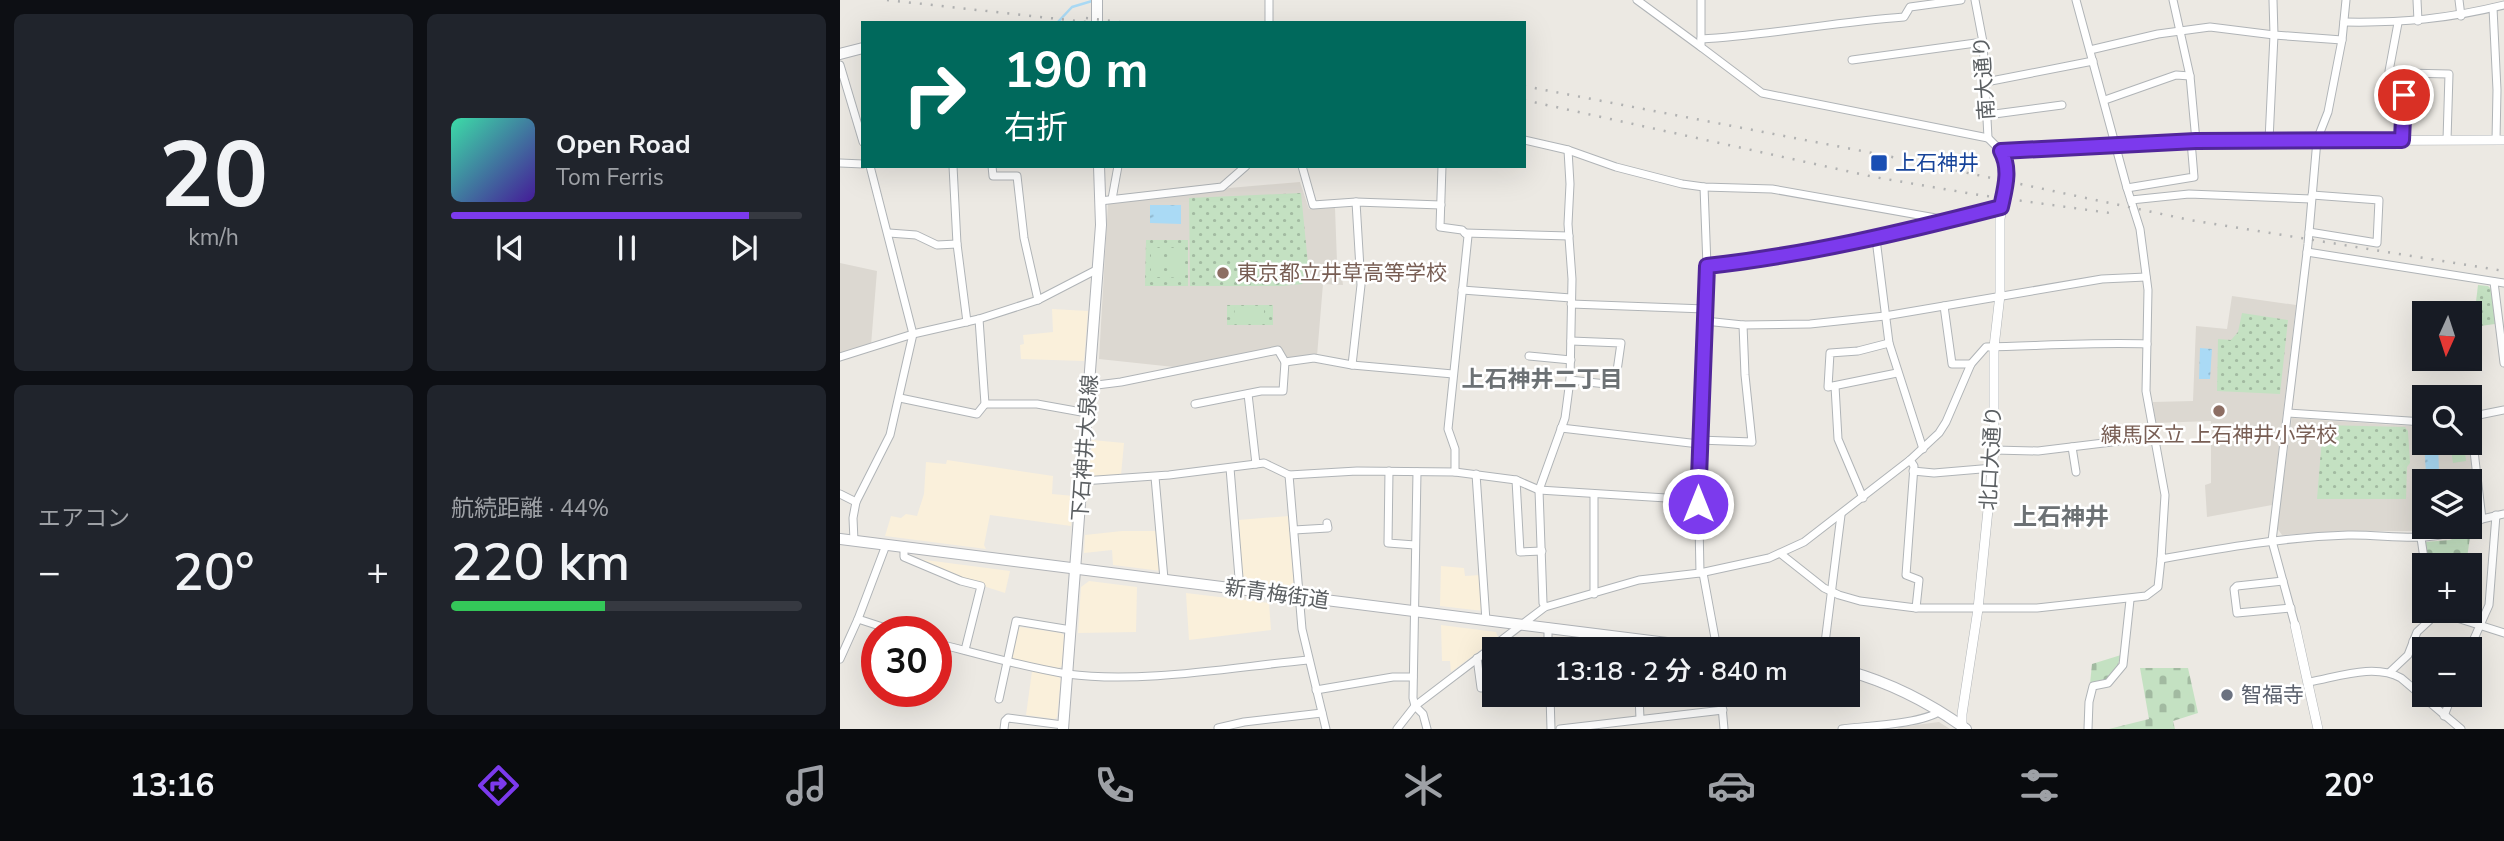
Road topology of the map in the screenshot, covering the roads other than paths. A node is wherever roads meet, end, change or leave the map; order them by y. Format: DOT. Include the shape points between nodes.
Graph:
graph roads {
  1 [pos="1097,0"];
  2 [pos="1269,0"];
  3 [pos="1637,0"];
  4 [pos="1701,0"];
  5 [pos="1961,0"];
  6 [pos="1975,0"];
  7 [pos="2076,0"];
  8 [pos="2173,0"];
  9 [pos="2273,0"];
  10 [pos="2346,0"];
  11 [pos="2417,0"];
  12 [pos="2459,0"];
  13 [pos="2503,4"];
  14 [pos="2493,8"];
  15 [pos="2461,16"];
  16 [pos="1097,21"];
  17 [pos="1269,21"];
  18 [pos="2344,22"];
  19 [pos="2418,22"];
  20 [pos="2398,23"];
  21 [pos="2181,31"];
  22 [pos="2274,35"];
  23 [pos="2342,40"];
  24 [pos="1983,42"];
  25 [pos="1701,43"];
  26 [pos="861,49"];
  27 [pos="2090,50"];
  28 [pos="840,54"];
  29 [pos="1853,60"];
  30 [pos="2093,61"];
  31 [pos="840,65"];
  32 [pos="2405,73"];
  33 [pos="2190,76"];
  34 [pos="1986,82"];
  35 [pos="2105,100"];
  36 [pos="2062,105"];
  37 [pos="1987,116"];
  38 [pos="861,135"];
  39 [pos="1988,138"];
  40 [pos="1526,140"];
  41 [pos="2269,140"];
  42 [pos="2317,140"];
  43 [pos="2402,140"];
  44 [pos="2447,140"];
  45 [pos="2500,140"];
  46 [pos="2193,141"];
  47 [pos="2117,144"];
  48 [pos="1568,150"];
  49 [pos="2001,151"];
  50 [pos="840,163"];
  51 [pos="861,163"];
  52 [pos="871,168"];
  53 [pos="953,168"];
  54 [pos="992,168"];
  55 [pos="1099,168"];
  56 [pos="1117,168"];
  57 [pos="1244,168"];
  58 [pos="1303,168"];
  59 [pos="1442,168"];
  60 [pos="1704,187"];
  61 [pos="2127,188"];
  62 [pos="2311,197"];
  63 [pos="1106,200"];
  64 [pos="2131,200"];
  65 [pos="1356,202"];
  66 [pos="1441,205"];
  67 [pos="2001,207"];
  68 [pos="1947,220"];
  69 [pos="2309,232"];
  70 [pos="889,233"];
  71 [pos="1465,233"];
  72 [pos="1569,236"];
  73 [pos="1876,239"];
  74 [pos="957,244"];
  75 [pos="2307,252"];
  76 [pos="1707,266"];
  77 [pos="1098,269"];
  78 [pos="2147,276"];
  79 [pos="2494,282"];
  80 [pos="2504,284"];
  81 [pos="1462,290"];
  82 [pos="2000,295"];
  83 [pos="1038,300"];
  84 [pos="1571,301"];
  85 [pos="1944,306"];
  86 [pos="1705,309"];
  87 [pos="1885,316"];
  88 [pos="979,319"];
  89 [pos="1705,321"];
  90 [pos="967,322"];
  91 [pos="1743,325"];
  92 [pos="913,334"];
  93 [pos="1571,341"];
  94 [pos="1889,343"];
  95 [pos="2147,344"];
  96 [pos="1994,347"];
  97 [pos="1529,356"];
  98 [pos="840,357"];
  99 [pos="1571,360"];
  100 [pos="1285,362"];
  101 [pos="2504,363"];
  102 [pos="1971,364"];
  103 [pos="1352,365"];
  104 [pos="1897,373"];
  105 [pos="1453,374"];
  106 [pos="1570,380"];
  107 [pos="1089,386"];
  108 [pos="1835,386"];
  109 [pos="1248,394"];
  110 [pos="900,398"];
  111 [pos="985,404"];
  112 [pos="1195,404"];
  113 [pos="2504,410"];
  114 [pos="1087,412"];
  115 [pos="2288,414"];
  116 [pos="2482,415"];
  117 [pos="2412,421"];
  118 [pos="1562,428"];
  119 [pos="2153,437"];
  120 [pos="1699,442"];
  121 [pos="2072,447"];
  122 [pos="1923,449"];
  123 [pos="1994,450"];
  124 [pos="1910,460"];
  125 [pos="1256,464"];
  126 [pos="1230,468"];
  127 [pos="1993,468"];
  128 [pos="1389,471"];
  129 [pos="1913,471"];
  130 [pos="1417,472"];
  131 [pos="1455,472"];
  132 [pos="2076,472"];
  133 [pos="1476,474"];
  134 [pos="1289,475"];
  135 [pos="1155,477"];
  136 [pos="1516,480"];
  137 [pos="1082,481"];
  138 [pos="1539,491"];
  139 [pos="840,494"];
  140 [pos="1594,494"];
  141 [pos="1863,498"];
  142 [pos="1698,500"];
  143 [pos="856,502"];
  144 [pos="1841,515"];
  145 [pos="2500,515"];
  146 [pos="2482,519"];
  147 [pos="1327,523"];
  148 [pos="1294,530"];
  149 [pos="2412,538"];
  150 [pos="840,539"];
  151 [pos="854,541"];
  152 [pos="2272,541"];
  153 [pos="886,545"];
  154 [pos="1415,545"];
  155 [pos="904,547"];
  156 [pos="1542,551"];
  157 [pos="1781,554"];
  158 [pos="2161,559"];
  159 [pos="1076,569"];
  160 [pos="1701,573"];
  161 [pos="1164,579"];
  162 [pos="2283,581"];
  163 [pos="1240,590"];
  164 [pos="1830,591"];
  165 [pos="1594,594"];
  166 [pos="1298,597"];
  167 [pos="2130,600"];
  168 [pos="1545,607"];
  169 [pos="1916,608"];
  170 [pos="2291,608"];
  171 [pos="1978,609"];
  172 [pos="1414,612"];
  173 [pos="858,620"];
  174 [pos="861,621"];
  175 [pos="1486,621"];
  176 [pos="2427,623"];
  177 [pos="2473,623"];
  178 [pos="1521,625"];
  179 [pos="2295,625"];
  180 [pos="2479,625"];
  181 [pos="1548,627"];
  182 [pos="1071,630"];
  183 [pos="2504,633"];
  184 [pos="1548,637"];
  185 [pos="1599,637"];
  186 [pos="1714,637"];
  187 [pos="1826,637"];
  188 [pos="2415,637"];
  189 [pos="2474,637"];
  190 [pos="2412,644"];
  191 [pos="952,647"];
  192 [pos="965,650"];
  193 [pos="1477,658"];
  194 [pos="840,659"];
  195 [pos="1006,660"];
  196 [pos="1308,660"];
  197 [pos="2390,672"];
  198 [pos="1067,674"];
  199 [pos="1860,675"];
  200 [pos="1413,677"];
  201 [pos="2309,682"];
  202 [pos="1481,688"];
  203 [pos="1316,690"];
  204 [pos="999,699"];
  205 [pos="1415,706"];
  206 [pos="1550,707"];
  207 [pos="1640,707"];
  208 [pos="1723,707"];
  209 [pos="2447,707"];
  210 [pos="1723,710"];
  211 [pos="1940,711"];
  212 [pos="1322,713"];
  213 [pos="2444,716"];
  214 [pos="1640,719"];
  215 [pos="1063,727"];
  216 [pos="1218,728"];
  217 [pos="1963,728"];
  218 [pos="1004,729"];
  219 [pos="1326,729"];
  220 [pos="1397,729"];
  221 [pos="1427,729"];
  222 [pos="1551,729"];
  223 [pos="1560,729"];
  224 [pos="1724,729"];
  225 [pos="1842,729"];
  226 [pos="2088,729"];
  227 [pos="2318,729"];
  228 [pos="2461,729"];
  1 -- 16 [label="main road"];
  2 -- 17 [label="street"];
  3 -- 25 [label="street"];
  4 -- 25 [label="street"];
  5 -- 25 [label="street" via="1910,7 1904,17"];
  6 -- 24 [label="street, 南大通り"];
  7 -- 27 [label="street"];
  8 -- 21 [label="street"];
  9 -- 22 [label="street"];
  10 -- 18 [label="street"];
  11 -- 19 [label="street"];
  12 -- 15 [label="street"];
  13 -- 14 [label="street"];
  14 -- 15 [label="street"];
  14 -- 45 [label="street"];
  15 -- 19 [label="street"];
  18 -- 20 [label="street"];
  18 -- 23 [label="street"];
  19 -- 20 [label="street"];
  20 -- 32 [label="street" via="2389,71"];
  21 -- 22 [label="street" via="2210,27"];
  21 -- 27 [label="street"];
  21 -- 33 [label="street"];
  22 -- 23 [label="street"];
  22 -- 41 [label="street"];
  23 -- 42 [label="street" via="2328,112"];
  24 -- 29 [label="street"];
  24 -- 34 [label="street, 南大通り"];
  25 -- 39 [label="street" via="1762,93"];
  26 -- 28 [label="main road"];
  27 -- 30 [label="street"];
  30 -- 34 [label="street"];
  30 -- 35 [label="street"];
  31 -- 38 [label="street"];
  32 -- 43 [label="street"];
  32 -- 44 [label="street" via="2449,74"];
  33 -- 35 [label="street" via="2176,75"];
  33 -- 46 [label="street"];
  34 -- 37 [label="street, 南大通り"];
  35 -- 47 [label="street"];
  36 -- 37 [label="street"];
  37 -- 39 [label="street, 南大通り"];
  39 -- 49 [label="street, 南大通り"];
  40 -- 48 [label="street"];
  41 -- 42 [label="street"];
  41 -- 46 [label="street"];
  42 -- 43 [label="street"];
  42 -- 62 [label="street"];
  43 -- 44 [label="street"];
  44 -- 45 [label="street"];
  46 -- 47 [label="street"];
  46 -- 61 [label="street" via="2194,177"];
  47 -- 49 [label="street"];
  47 -- 61 [label="street"];
  48 -- 60 [label="street" via="1627,170"];
  48 -- 72 [label="street"];
  49 -- 67 [label="street, 北口大通り" via="2007,171"];
  50 -- 51 [label="street"];
  52 -- 70 [label="street"];
  53 -- 74 [label="street"];
  54 -- 83 [label="street" via="993,176 1017,176"];
  55 -- 63 [label="main road, 下石神井大泉線"];
  56 -- 63 [label="street"];
  57 -- 63 [label="street" via="1222,187"];
  58 -- 65 [label="street" via="1313,205"];
  59 -- 66 [label="street"];
  60 -- 68 [label="street" via="1772,189"];
  60 -- 76 [label="street"];
  61 -- 64 [label="street"];
  62 -- 64 [label="street" via="2189,194"];
  62 -- 69 [label="street"];
  62 -- 69 [label="street" via="2379,200 2377,243"];
  63 -- 77 [label="main road, 下石神井大泉線"];
  64 -- 78 [label="street"];
  65 -- 66 [label="street"];
  65 -- 103 [label="street" via="1361,285"];
  66 -- 71 [label="street" via="1440,227"];
  67 -- 68 [label="street"];
  67 -- 82 [label="street, 北口大通り"];
  68 -- 73 [label="street"];
  69 -- 75 [label="street"];
  70 -- 74 [label="street" via="916,235 937,245"];
  70 -- 92 [label="street"];
  71 -- 72 [label="street"];
  71 -- 81 [label="street"];
  72 -- 84 [label="street"];
  73 -- 76 [label="street"];
  73 -- 87 [label="street"];
  74 -- 90 [label="street"];
  75 -- 79 [label="street"];
  75 -- 115 [label="street"];
  76 -- 86 [label="street"];
  77 -- 83 [label="street"];
  77 -- 107 [label="main road, 下石神井大泉線"];
  78 -- 82 [label="street"];
  78 -- 95 [label="street"];
  79 -- 80 [label="street"];
  79 -- 101 [label="street"];
  81 -- 84 [label="street"];
  81 -- 105 [label="street"];
  82 -- 85 [label="street"];
  82 -- 96 [label="street, 北口大通り"];
  83 -- 88 [label="street"];
  84 -- 86 [label="street"];
  84 -- 93 [label="street"];
  85 -- 87 [label="street"];
  85 -- 102 [label="street" via="1952,364"];
  86 -- 89 [label="street"];
  87 -- 91 [label="street"];
  87 -- 94 [label="street"];
  88 -- 90 [label="street"];
  88 -- 111 [label="street"];
  89 -- 91 [label="street"];
  89 -- 120 [label="street"];
  90 -- 92 [label="street"];
  91 -- 120 [label="street" via="1752,442"];
  92 -- 98 [label="street"];
  92 -- 110 [label="street"];
  93 -- 99 [label="street"];
  93 -- 106 [label="street" via="1620,343 1615,385"];
  94 -- 104 [label="street"];
  94 -- 108 [label="street" via="1830,354 1828,387"];
  95 -- 96 [label="street"];
  95 -- 119 [label="street" via="2146,391"];
  96 -- 102 [label="street" via="1982,349"];
  96 -- 123 [label="street, 北口大通り"];
  97 -- 99 [label="street"];
  99 -- 106 [label="street"];
  100 -- 103 [label="street" via="1314,358"];
  100 -- 107 [label="street" via="1278,350"];
  100 -- 109 [label="street" via="1283,391"];
  102 -- 122 [label="street" via="1943,428"];
  103 -- 105 [label="street"];
  104 -- 108 [label="street"];
  104 -- 122 [label="street"];
  105 -- 131 [label="street" via="1448,429 1455,450"];
  106 -- 118 [label="street"];
  107 -- 114 [label="main road, 下石神井大泉線"];
  108 -- 141 [label="street" via="1838,439"];
  109 -- 112 [label="street"];
  109 -- 125 [label="street"];
  110 -- 111 [label="street" via="977,414"];
  110 -- 143 [label="street" via="890,435"];
  111 -- 114 [label="street" via="1037,404"];
  113 -- 116 [label="street"];
  114 -- 137 [label="main road, 下石神井大泉線"];
  115 -- 117 [label="street"];
  115 -- 152 [label="street"];
  118 -- 120 [label="street"];
  118 -- 138 [label="street"];
  119 -- 121 [label="street"];
  119 -- 158 [label="street" via="2165,495"];
  120 -- 142 [label="street"];
  121 -- 123 [label="street"];
  121 -- 132 [label="street"];
  122 -- 124 [label="street"];
  123 -- 127 [label="street, 北口大通り"];
  124 -- 129 [label="street"];
  124 -- 141 [label="street"];
  125 -- 126 [label="street"];
  125 -- 134 [label="street"];
  126 -- 135 [label="street"];
  126 -- 163 [label="street"];
  127 -- 129 [label="street"];
  127 -- 171 [label="street, 北口大通り"];
  128 -- 130 [label="street"];
  128 -- 134 [label="street"];
  128 -- 154 [label="street" via="1388,543"];
  129 -- 169 [label="street" via="1906,575 1919,580"];
  130 -- 131 [label="street"];
  130 -- 154 [label="street"];
  131 -- 133 [label="street"];
  133 -- 136 [label="street"];
  133 -- 175 [label="street"];
  134 -- 148 [label="street"];
  135 -- 137 [label="street"];
  135 -- 161 [label="street"];
  136 -- 138 [label="street"];
  136 -- 156 [label="street" via="1520,552"];
  137 -- 159 [label="main road, 下石神井大泉線"];
  138 -- 140 [label="street"];
  138 -- 156 [label="street"];
  139 -- 143 [label="street"];
  140 -- 142 [label="street"];
  140 -- 165 [label="street"];
  141 -- 144 [label="street"];
  142 -- 160 [label="street"];
  143 -- 151 [label="street"];
  144 -- 157 [label="street"];
  144 -- 164 [label="street"];
  145 -- 146 [label="street"];
  145 -- 180 [label="street" via="2489,605"];
  147 -- 148 [label="street" via="1328,528"];
  148 -- 166 [label="street"];
  149 -- 152 [label="street" via="2348,535"];
  150 -- 151 [label="main road, 新青梅街道"];
  151 -- 153 [label="main road, 新青梅街道"];
  152 -- 158 [label="street"];
  152 -- 162 [label="street"];
  153 -- 155 [label="main road, 新青梅街道"];
  153 -- 173 [label="street"];
  154 -- 172 [label="street"];
  155 -- 159 [label="main road, 新青梅街道"];
  155 -- 192 [label="street" via="904,557 981,586"];
  156 -- 168 [label="street"];
  157 -- 160 [label="street"];
  157 -- 164 [label="street"];
  158 -- 167 [label="street" via="2157,590"];
  159 -- 161 [label="main road, 新青梅街道"];
  159 -- 182 [label="main road, 下石神井大泉線"];
  160 -- 165 [label="street" via="1639,580"];
  160 -- 186 [label="street"];
  161 -- 163 [label="main road, 新青梅街道"];
  162 -- 170 [label="street"];
  162 -- 170 [label="street" via="2237,586 2237,613"];
  163 -- 166 [label="main road, 新青梅街道"];
  164 -- 169 [label="street" via="1860,601"];
  164 -- 187 [label="street"];
  165 -- 168 [label="street"];
  166 -- 172 [label="main road, 新青梅街道"];
  166 -- 196 [label="street"];
  167 -- 171 [label="street"];
  167 -- 226 [label="street" via="2123,665 2108,683 2093,686"];
  168 -- 178 [label="street"];
  169 -- 171 [label="street"];
  170 -- 179 [label="street"];
  171 -- 217 [label="street, 北口大通り"];
  172 -- 175 [label="main road, 新青梅街道"];
  172 -- 200 [label="street"];
  173 -- 174 [label="street"];
  173 -- 194 [label="street"];
  175 -- 178 [label="main road, 新青梅街道"];
  176 -- 188 [label="street"];
  177 -- 180 [label="street"];
  178 -- 181 [label="main road, 新青梅街道"];
  178 -- 193 [label="street"];
  179 -- 201 [label="street"];
  180 -- 183 [label="street"];
  180 -- 189 [label="street"];
  181 -- 184 [label="street"];
  181 -- 185 [label="main road, 新青梅街道"];
  182 -- 195 [label="street" via="1016,621"];
  182 -- 198 [label="main road, 下石神井大泉線"];
  190 -- 197 [label="street" via="2408,655"];
  191 -- 192 [label="street"];
  192 -- 195 [label="street"];
  193 -- 202 [label="street"];
  193 -- 205 [label="street"];
  195 -- 198 [label="street"];
  195 -- 204 [label="street"];
  196 -- 198 [label="street" via="1143,676"];
  196 -- 203 [label="street"];
  197 -- 201 [label="street" via="2375,670"];
  197 -- 213 [label="street"];
  198 -- 215 [label="main road, 下石神井大泉線"];
  199 -- 211 [label="main road"];
  200 -- 203 [label="street"];
  200 -- 205 [label="street"];
  201 -- 227 [label="street"];
  203 -- 212 [label="street"];
  205 -- 220 [label="street"];
  205 -- 221 [label="street"];
  206 -- 222 [label="street"];
  207 -- 214 [label="street"];
  208 -- 210 [label="street"];
  209 -- 213 [label="street"];
  210 -- 214 [label="street"];
  210 -- 224 [label="street"];
  211 -- 217 [label="main road"];
  211 -- 225 [label="street" via="1908,722"];
  212 -- 216 [label="street"];
  212 -- 219 [label="street"];
  213 -- 228 [label="street"];
  214 -- 223 [label="street"];
  215 -- 218 [label="street" via="1008,718"];
}
